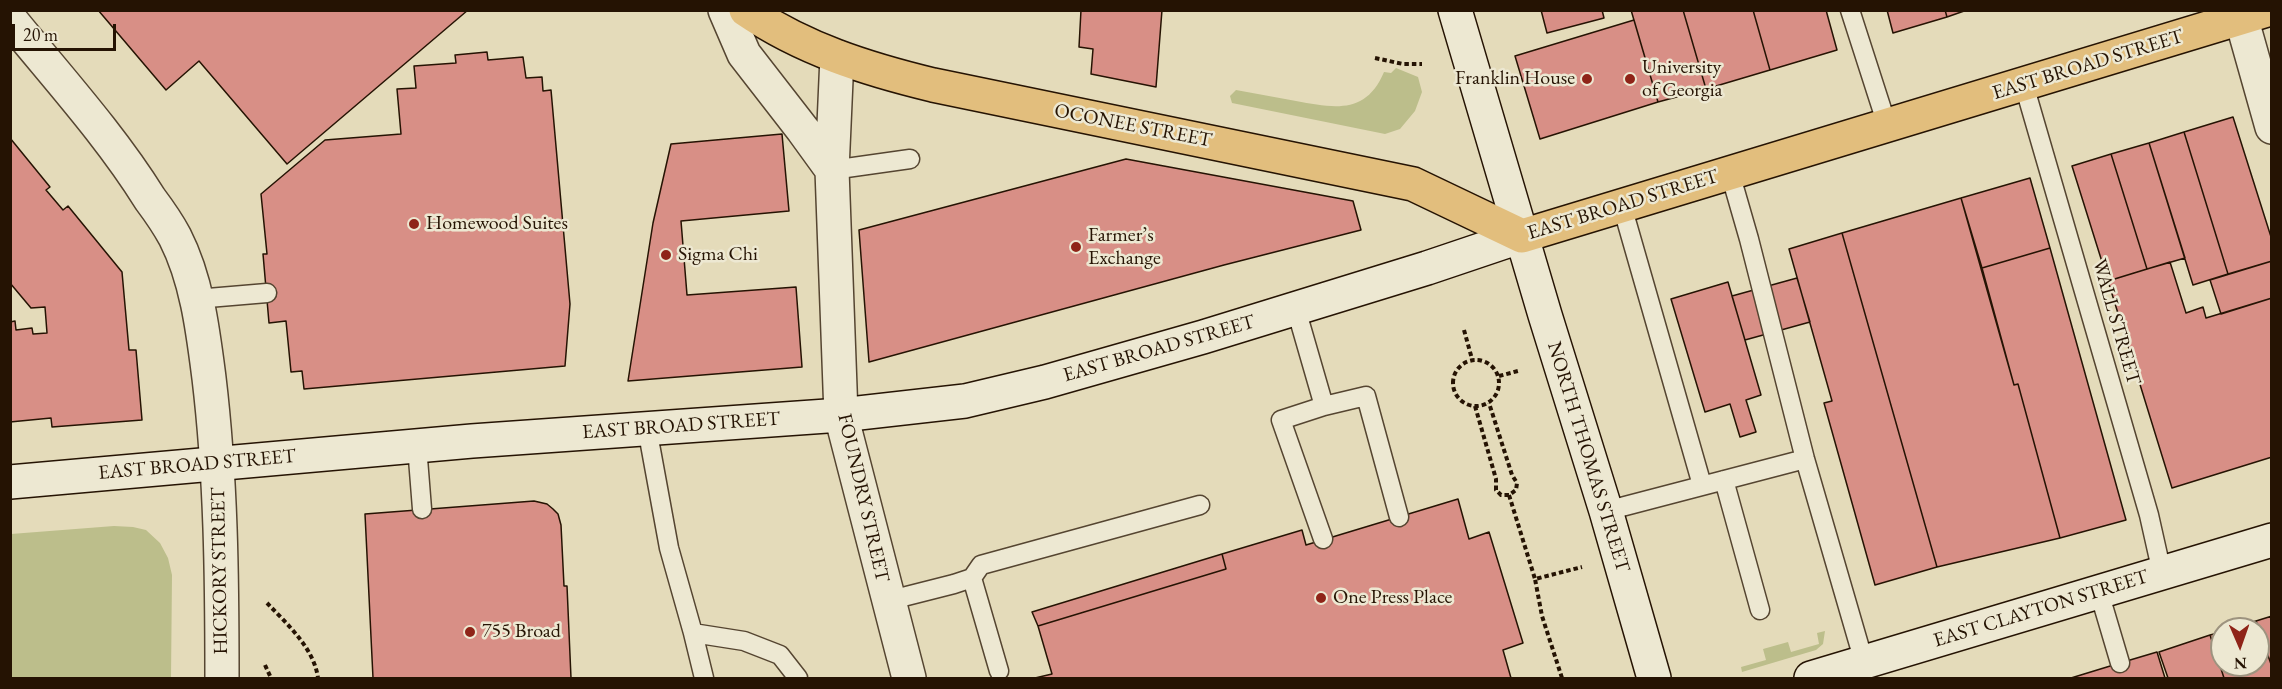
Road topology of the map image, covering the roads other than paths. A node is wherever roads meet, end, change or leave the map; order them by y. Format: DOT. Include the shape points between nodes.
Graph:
graph roads {
  1 [pos="725,10"];
  2 [pos="746,10"];
  3 [pos="1455,10"];
  4 [pos="1850,10"];
  5 [pos="2249,13"];
  6 [pos="10,19"];
  7 [pos="837,57"];
  8 [pos="2024,85"];
  9 [pos="1887,125"];
  10 [pos="2271,127"];
  11 [pos="910,159"];
  12 [pos="832,170"];
  13 [pos="1730,173"];
  14 [pos="1622,206"];
  15 [pos="1522,236"];
  16 [pos="267,293"];
  17 [pos="196,299"];
  18 [pos="1296,309"];
  19 [pos="1324,406"];
  20 [pos="841,415"];
  21 [pos="647,429"];
  22 [pos="417,446"];
  23 [pos="1805,459"];
  24 [pos="218,463"];
  25 [pos="1724,480"];
  26 [pos="10,482"];
  27 [pos="1702,485"];
  28 [pos="1200,505"];
  29 [pos="422,509"];
  30 [pos="1606,511"];
  31 [pos="1399,517"];
  32 [pos="1323,539"];
  33 [pos="2271,540"];
  34 [pos="2162,573"];
  35 [pos="972,578"];
  36 [pos="2099,592"];
  37 [pos="887,601"];
  38 [pos="1760,610"];
  39 [pos="693,633"];
  40 [pos="2120,663"];
  41 [pos="1874,666"];
  42 [pos="999,671"];
  43 [pos="222,678"];
  44 [pos="704,678"];
  45 [pos="798,678"];
  46 [pos="909,678"];
  47 [pos="1654,678"];
  48 [pos="1811,678"];
  1 -- 12 [label="street" via="744,54"];
  2 -- 7 [label="main road, OCONEE STREET" via="764,23"];
  3 -- 15 [label="street, NORTH THOMAS STREET"];
  4 -- 9 [label="lane"];
  5 -- 8 [label="main road, EAST BROAD STREET"];
  5 -- 10 [label="street"];
  6 -- 17 [label="street, HICKORY STREET" via="128,163 175,237"];
  7 -- 12 [label="street, FOUNDRY STREET"];
  7 -- 15 [label="main road, OCONEE STREET" via="933,85 1413,184"];
  8 -- 9 [label="main road, EAST BROAD STREET"];
  8 -- 34 [label="lane, WALL STREET" via="2149,514"];
  9 -- 13 [label="main road, EAST BROAD STREET"];
  11 -- 12 [label="lane"];
  12 -- 20 [label="street, FOUNDRY STREET"];
  13 -- 14 [label="main road, EAST BROAD STREET"];
  13 -- 23 [label="lane"];
  14 -- 15 [label="main road, EAST BROAD STREET"];
  14 -- 27 [label="lane"];
  15 -- 18 [label="street, EAST BROAD STREET"];
  15 -- 30 [label="street, NORTH THOMAS STREET"];
  16 -- 17 [label="lane"];
  17 -- 24 [label="street, HICKORY STREET"];
  18 -- 19 [label="lane"];
  18 -- 20 [label="street, EAST BROAD STREET" via="1045,382 965,401"];
  19 -- 31 [label="lane" via="1366,396"];
  19 -- 32 [label="lane" via="1281,420"];
  20 -- 21 [label="street, EAST BROAD STREET"];
  20 -- 37 [label="street, FOUNDRY STREET"];
  21 -- 22 [label="street, EAST BROAD STREET"];
  21 -- 39 [label="lane" via="669,548"];
  22 -- 24 [label="street, EAST BROAD STREET"];
  22 -- 29 [label="lane"];
  23 -- 25 [label="lane"];
  23 -- 41 [label="lane"];
  24 -- 26 [label="street, EAST BROAD STREET"];
  24 -- 43 [label="street, HICKORY STREET"];
  25 -- 27 [label="lane"];
  25 -- 38 [label="lane"];
  27 -- 30 [label="lane"];
  28 -- 35 [label="lane" via="981,564"];
  30 -- 47 [label="street, NORTH THOMAS STREET"];
  33 -- 34 [label="street, EAST CLAYTON STREET"];
  34 -- 36 [label="street, EAST CLAYTON STREET"];
  35 -- 37 [label="lane"];
  35 -- 42 [label="lane"];
  36 -- 40 [label="lane"];
  36 -- 41 [label="street, EAST CLAYTON STREET"];
  37 -- 46 [label="street, FOUNDRY STREET"];
  39 -- 44 [label="lane"];
  39 -- 45 [label="lane" via="744,641 780,656"];
  41 -- 48 [label="street, EAST CLAYTON STREET"];
}
